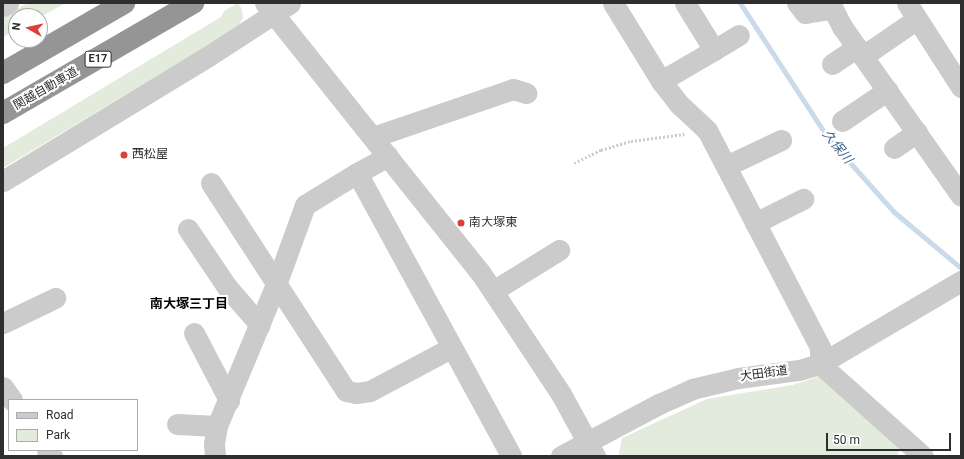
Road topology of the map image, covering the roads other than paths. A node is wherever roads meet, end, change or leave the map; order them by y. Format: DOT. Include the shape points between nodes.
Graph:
graph roads {
  1 [pos="8,3"];
  2 [pos="124,3"];
  3 [pos="192,3"];
  4 [pos="613,3"];
  5 [pos="685,3"];
  6 [pos="797,3"];
  7 [pos="3,6"];
  8 [pos="276,6"];
  9 [pos="830,6"];
  10 [pos="912,11"];
  11 [pos="739,35"];
  12 [pos="714,50"];
  13 [pos="860,51"];
  14 [pos="32,57"];
  15 [pos="832,64"];
  16 [pos="3,70"];
  17 [pos="3,73"];
  18 [pos="661,81"];
  19 [pos="52,86"];
  20 [pos="961,87"];
  21 [pos="888,90"];
  22 [pos="526,94"];
  23 [pos="3,113"];
  24 [pos="3,118"];
  25 [pos="842,121"];
  26 [pos="917,132"];
  27 [pos="373,137"];
  28 [pos="781,140"];
  29 [pos="894,148"];
  30 [pos="388,156"];
  31 [pos="726,166"];
  32 [pos="357,173"];
  33 [pos="3,181"];
  34 [pos="211,183"];
  35 [pos="961,196"];
  36 [pos="803,199"];
  37 [pos="755,223"];
  38 [pos="188,229"];
  39 [pos="559,250"];
  40 [pos="278,282"];
  41 [pos="958,282"];
  42 [pos="493,291"];
  43 [pos="55,298"];
  44 [pos="3,323"];
  45 [pos="260,325"];
  46 [pos="194,333"];
  47 [pos="451,348"];
  48 [pos="820,364"];
  49 [pos="3,387"];
  50 [pos="11,399"];
  51 [pos="229,400"];
  52 [pos="177,424"];
  53 [pos="217,426"];
  54 [pos="591,449"];
  55 [pos="215,456"];
  56 [pos="510,456"];
  57 [pos="562,456"];
  58 [pos="922,456"];
  1 -- 7 [label="street"];
  2 -- 14 [label="highway"];
  3 -- 19 [label="highway, 関越自動車道 / E17"];
  4 -- 18 [label="street"];
  5 -- 12 [label="street"];
  6 -- 9 [label="street" via="805,13"];
  8 -- 27 [label="street"];
  8 -- 33 [label="street" via="207,57"];
  9 -- 13 [label="street"];
  10 -- 13 [label="street"];
  10 -- 20 [label="street"];
  11 -- 12 [label="street"];
  12 -- 18 [label="street"];
  13 -- 15 [label="street"];
  13 -- 21 [label="street"];
  14 -- 16 [label="highway"];
  14 -- 17 [label="highway"];
  18 -- 31 [label="street" via="680,105 707,130"];
  19 -- 23 [label="highway, 関越自動車道 / E17"];
  19 -- 24 [label="highway"];
  21 -- 25 [label="street"];
  21 -- 26 [label="street"];
  22 -- 27 [label="street" via="513,89"];
  26 -- 29 [label="street"];
  26 -- 35 [label="street"];
  27 -- 30 [label="street"];
  28 -- 31 [label="street"];
  30 -- 32 [label="street"];
  30 -- 42 [label="street"];
  31 -- 37 [label="street"];
  32 -- 40 [label="street" via="305,205"];
  32 -- 47 [label="street"];
  34 -- 40 [label="street"];
  36 -- 37 [label="street"];
  37 -- 48 [label="street" via="820,347"];
  38 -- 45 [label="street" via="227,287"];
  39 -- 42 [label="street"];
  40 -- 45 [label="street"];
  40 -- 47 [label="street" via="346,391 370,391"];
  41 -- 48 [label="street, 大田街道"];
  42 -- 54 [label="street" via="560,394"];
  43 -- 44 [label="street"];
  45 -- 51 [label="street"];
  46 -- 51 [label="street"];
  47 -- 56 [label="street"];
  48 -- 54 [label="street, 大田街道" via="692,389 660,404"];
  48 -- 58 [label="street"];
  49 -- 50 [label="street"];
  51 -- 53 [label="street"];
  52 -- 53 [label="street"];
  53 -- 55 [label="street"];
  54 -- 57 [label="street, 大田街道"];
}
